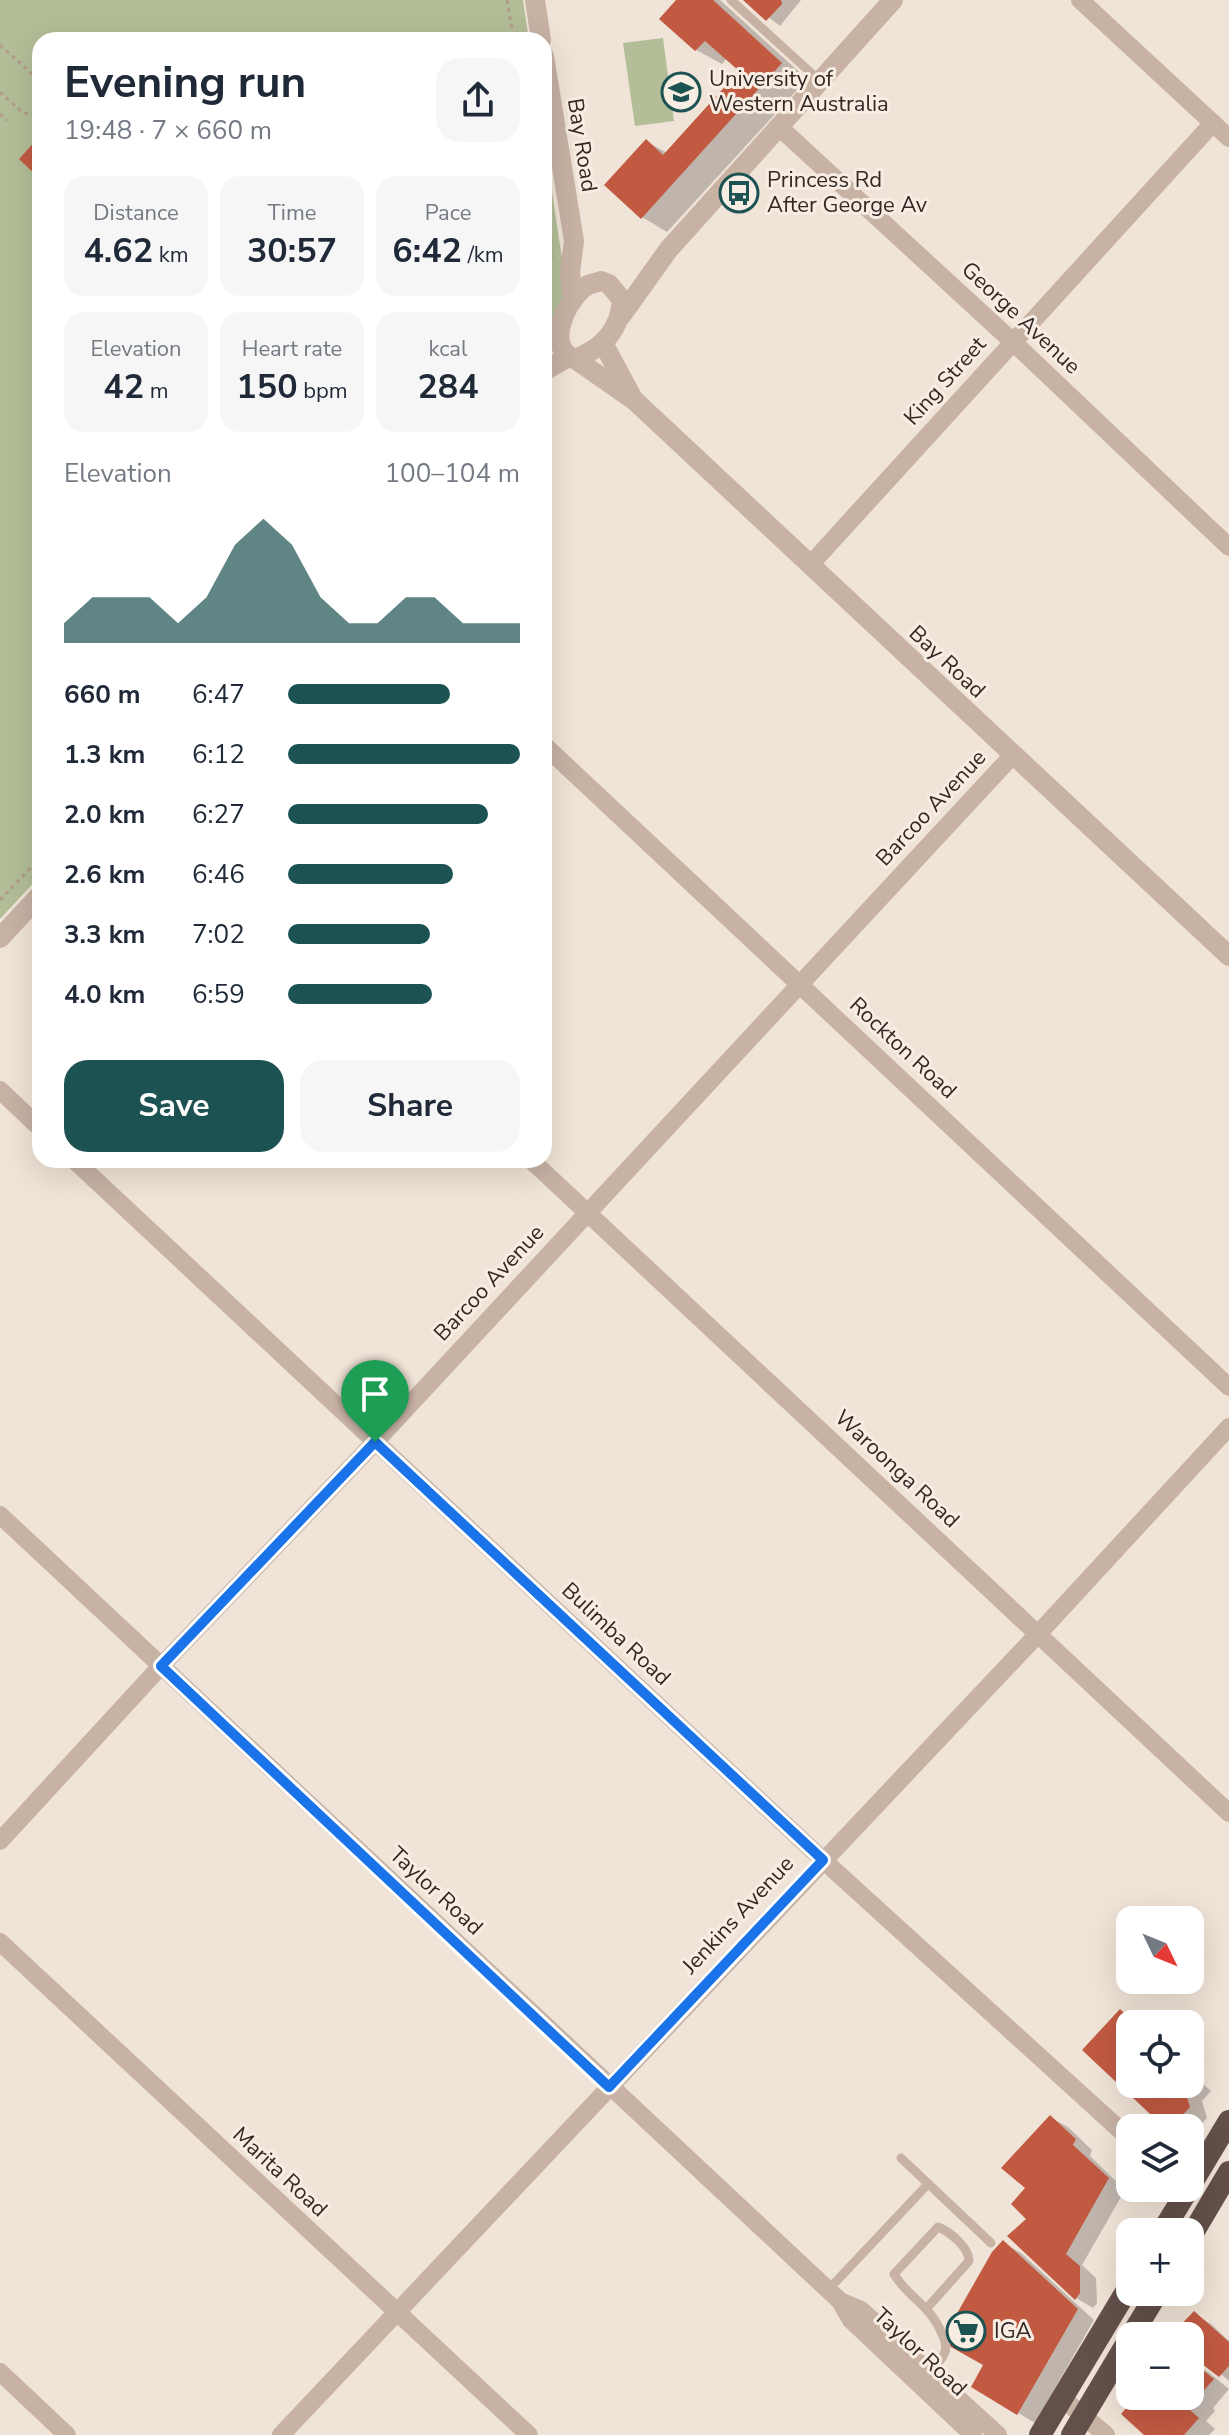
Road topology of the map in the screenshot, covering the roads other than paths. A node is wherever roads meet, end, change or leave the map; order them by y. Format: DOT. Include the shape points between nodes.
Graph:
graph roads {
  1 [pos="535,0"];
  2 [pos="731,0"];
  3 [pos="893,0"];
  4 [pos="1080,0"];
  5 [pos="540,32"];
  6 [pos="820,81"];
  7 [pos="552,105"];
  8 [pos="1213,123"];
  9 [pos="778,126"];
  10 [pos="1229,138"];
  11 [pos="574,241"];
  12 [pos="669,249"];
  13 [pos="609,286"];
  14 [pos="573,300"];
  15 [pos="621,316"];
  16 [pos="560,324"];
  17 [pos="552,336"];
  18 [pos="1013,342"];
  19 [pos="603,343"];
  20 [pos="571,358"];
  21 [pos="552,367"];
  22 [pos="634,400"];
  23 [pos="1229,547"];
  24 [pos="810,565"];
  25 [pos="552,752"];
  26 [pos="1012,756"];
  27 [pos="32,904"];
  28 [pos="0,938"];
  29 [pos="1229,956"];
  30 [pos="800,984"];
  31 [pos="0,1090"];
  32 [pos="32,1120"];
  33 [pos="83,1168"];
  34 [pos="540,1168"];
  35 [pos="587,1212"];
  36 [pos="1229,1387"];
  37 [pos="1229,1427"];
  38 [pos="375,1442"];
  39 [pos="0,1515"];
  40 [pos="1038,1634"];
  41 [pos="161,1666"];
  42 [pos="1229,1813"];
  43 [pos="0,1841"];
  44 [pos="823,1860"];
  45 [pos="0,1942"];
  46 [pos="609,2087"];
  47 [pos="1228,2125"];
  48 [pos="1116,2126"];
  49 [pos="901,2158"];
  50 [pos="1204,2164"];
  51 [pos="1229,2172"];
  52 [pos="928,2184"];
  53 [pos="1204,2195"];
  54 [pos="1213,2200"];
  55 [pos="1202,2218"];
  56 [pos="991,2243"];
  57 [pos="834,2295"];
  58 [pos="1117,2306"];
  59 [pos="927,2308"];
  60 [pos="395,2312"];
  61 [pos="1116,2362"];
  62 [pos="0,2372"];
  63 [pos="929,2373"];
  64 [pos="1062,2398"];
  65 [pos="1084,2415"];
  66 [pos="67,2435"];
  67 [pos="281,2435"];
  68 [pos="529,2435"];
  69 [pos="973,2435"];
  70 [pos="998,2435"];
  71 [pos="1040,2435"];
  72 [pos="1072,2435"];
  73 [pos="1106,2435"];
  1 -- 5 [label="street"];
  2 -- 6 [label="lane"];
  3 -- 6 [label="street"];
  4 -- 8 [label="street"];
  6 -- 9 [label="street"];
  7 -- 11 [label="street, Bay Road"];
  8 -- 10 [label="street"];
  8 -- 18 [label="street, King Street"];
  9 -- 12 [label="street"];
  9 -- 18 [label="street, George Avenue"];
  11 -- 13 [label="street, Bay Road" via="587,266"];
  11 -- 14 [label="street, Bay Road"];
  12 -- 13 [label="street"];
  12 -- 15 [label="street"];
  13 -- 14 [label="street" via="587,286"];
  13 -- 15 [label="street" via="622,300"];
  14 -- 16 [label="street"];
  15 -- 19 [label="street"];
  16 -- 17 [label="street"];
  16 -- 20 [label="street" via="560,344"];
  18 -- 23 [label="street, George Avenue"];
  18 -- 24 [label="street, King Street"];
  19 -- 20 [label="street"];
  19 -- 22 [label="street, Bay Road"];
  20 -- 21 [label="street"];
  20 -- 22 [label="street, Bay Road"];
  22 -- 24 [label="street, Bay Road"];
  24 -- 26 [label="street, Bay Road"];
  25 -- 30 [label="street, Rockton Road"];
  26 -- 29 [label="street, Bay Road"];
  26 -- 30 [label="street, Barcoo Avenue"];
  27 -- 28 [label="street"];
  30 -- 35 [label="street, Barcoo Avenue"];
  30 -- 36 [label="street, Rockton Road"];
  31 -- 32 [label="street"];
  33 -- 38 [label="street, Bulimba Road"];
  34 -- 35 [label="street, Waroonga Road"];
  35 -- 38 [label="street, Barcoo Avenue"];
  35 -- 40 [label="street, Waroonga Road"];
  37 -- 40 [label="street, Jenkins Avenue"];
  38 -- 41 [label="street, Barcoo Avenue"];
  38 -- 44 [label="street, Bulimba Road"];
  39 -- 41 [label="street, Taylor Road"];
  40 -- 42 [label="street, Waroonga Road"];
  40 -- 44 [label="street, Jenkins Avenue"];
  41 -- 43 [label="street, Barcoo Avenue"];
  41 -- 46 [label="street, Taylor Road"];
  44 -- 46 [label="street, Jenkins Avenue"];
  44 -- 48 [label="street, Bulimba Road"];
  45 -- 60 [label="street, Marita Road"];
  46 -- 57 [label="street, Taylor Road"];
  46 -- 60 [label="street, Jenkins Avenue"];
  47 -- 50 [label="highway"];
  49 -- 52 [label="lane"];
  51 -- 54 [label="highway"];
  52 -- 56 [label="lane"];
  52 -- 57 [label="lane"];
  53 -- 54 [label="street"];
  54 -- 55 [label="highway"];
  57 -- 63 [label="street, Taylor Road" via="861,2310"];
  57 -- 69 [label="street, Taylor Road" via="851,2320"];
  58 -- 64 [label="highway"];
  59 -- 59 [label="lane" via="894,2274 938,2227 966,2250 969,2261"];
  59 -- 63 [label="lane" via="946,2347"];
  60 -- 67 [label="street, Jenkins Avenue"];
  60 -- 68 [label="street, Marita Road"];
  61 -- 65 [label="highway"];
  62 -- 66 [label="street"];
  63 -- 70 [label="street, Taylor Road"];
  64 -- 65 [label="street"];
  64 -- 71 [label="highway"];
  65 -- 72 [label="highway"];
  65 -- 73 [label="street"];
}
